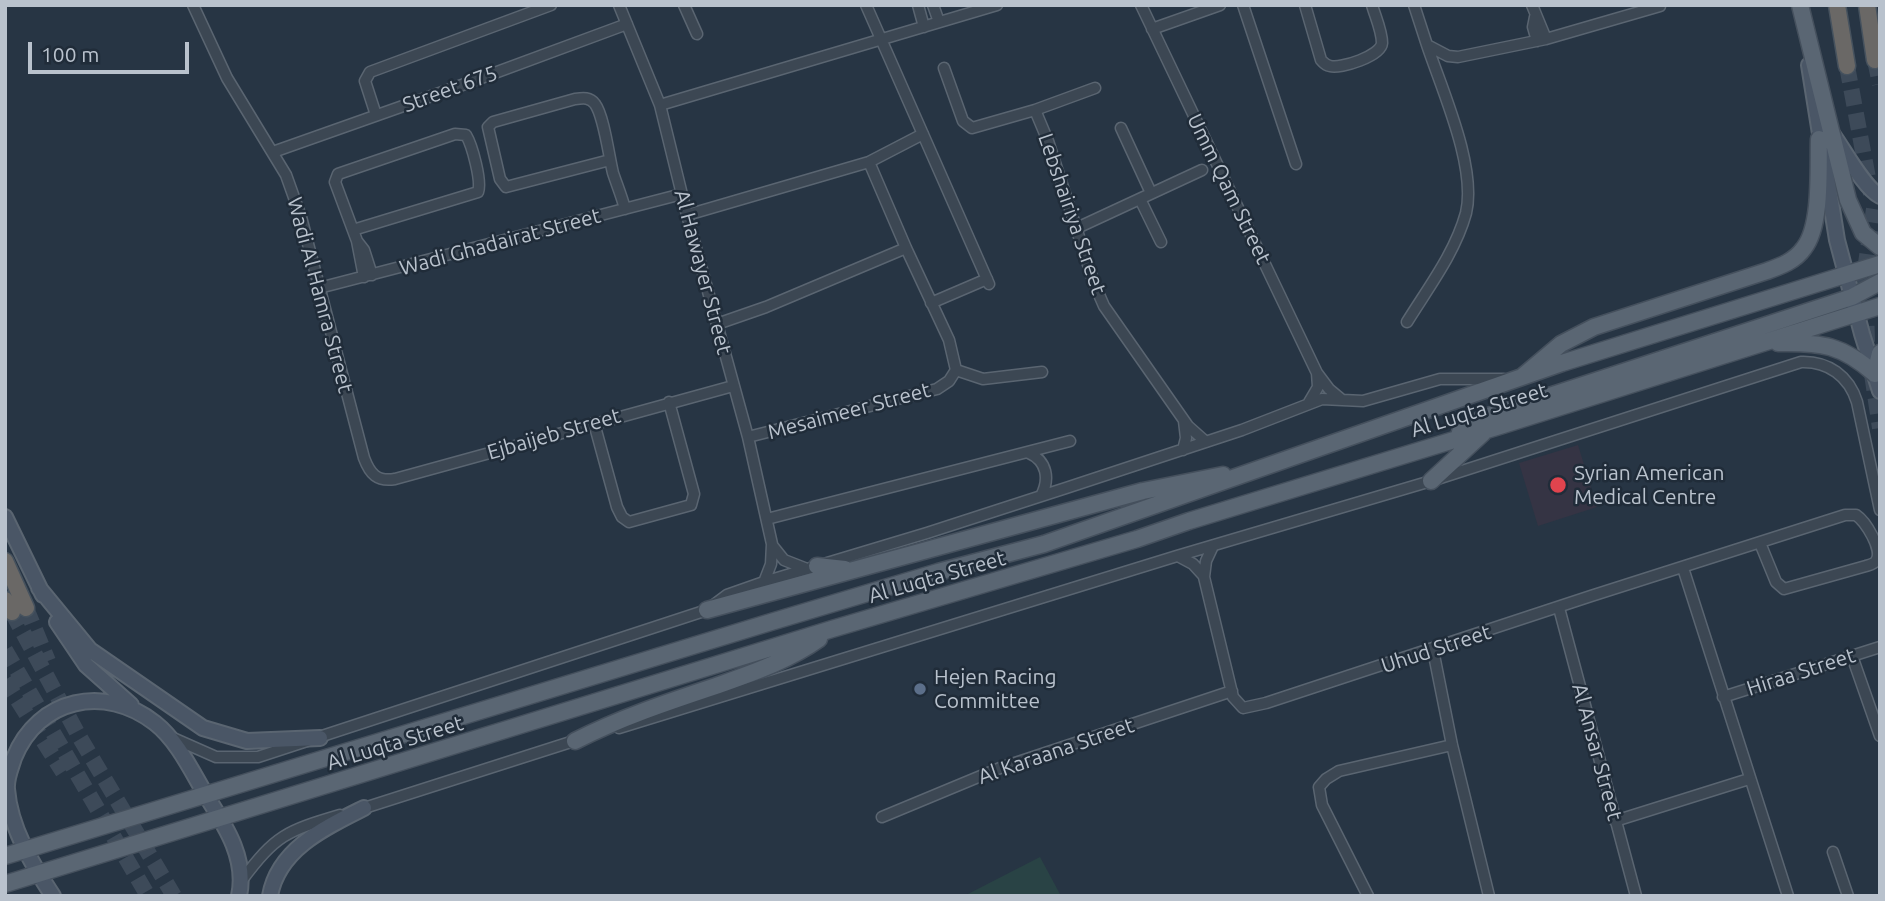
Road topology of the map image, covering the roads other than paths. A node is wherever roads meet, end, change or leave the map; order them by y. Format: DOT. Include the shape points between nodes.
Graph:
graph roads {
  1 [pos="193,5"];
  2 [pos="551,5"];
  3 [pos="619,5"];
  4 [pos="866,5"];
  5 [pos="918,5"];
  6 [pos="933,5"];
  7 [pos="997,5"];
  8 [pos="1141,5"];
  9 [pos="1220,5"];
  10 [pos="1243,5"];
  11 [pos="1305,5"];
  12 [pos="1371,5"];
  13 [pos="1414,5"];
  14 [pos="1532,5"];
  15 [pos="1800,5"];
  16 [pos="1837,5"];
  17 [pos="1867,5"];
  18 [pos="1660,6"];
  19 [pos="688,7"];
  20 [pos="939,22"];
  21 [pos="627,24"];
  22 [pos="924,27"];
  23 [pos="1152,29"];
  24 [pos="697,34"];
  25 [pos="882,39"];
  26 [pos="1541,40"];
  27 [pos="1427,45"];
  28 [pos="1875,60"];
  29 [pos="1847,66"];
  30 [pos="944,68"];
  31 [pos="1095,88"];
  32 [pos="660,105"];
  33 [pos="1035,110"];
  34 [pos="376,115"];
  35 [pos="1121,128"];
  36 [pos="923,134"];
  37 [pos="1826,136"];
  38 [pos="273,152"];
  39 [pos="610,160"];
  40 [pos="869,162"];
  41 [pos="1296,164"];
  42 [pos="1202,170"];
  43 [pos="682,194"];
  44 [pos="1151,194"];
  45 [pos="1880,196"];
  46 [pos="1140,199"];
  47 [pos="623,210"];
  48 [pos="687,215"];
  49 [pos="1077,228"];
  50 [pos="353,230"];
  51 [pos="1161,242"];
  52 [pos="1880,247"];
  53 [pos="906,248"];
  54 [pos="1880,264"];
  55 [pos="1846,274"];
  56 [pos="368,276"];
  57 [pos="1880,282"];
  58 [pos="319,288"];
  59 [pos="1852,297"];
  60 [pos="931,303"];
  61 [pos="1880,306"];
  62 [pos="1856,313"];
  63 [pos="1407,322"];
  64 [pos="717,324"];
  65 [pos="1762,343"];
  66 [pos="1880,353"];
  67 [pos="956,370"];
  68 [pos="1042,372"];
  69 [pos="1317,373"];
  70 [pos="1875,374"];
  71 [pos="1518,380"];
  72 [pos="733,386"];
  73 [pos="1880,391"];
  74 [pos="1344,401"];
  75 [pos="669,402"];
  76 [pos="1307,405"];
  77 [pos="1184,421"];
  78 [pos="594,423"];
  79 [pos="1487,430"];
  80 [pos="748,438"];
  81 [pos="1070,442"];
  82 [pos="1206,442"];
  83 [pos="1443,443"];
  84 [pos="1049,448"];
  85 [pos="1183,450"];
  86 [pos="1029,453"];
  87 [pos="1047,470"];
  88 [pos="1257,470"];
  89 [pos="375,477"];
  90 [pos="1431,481"];
  91 [pos="1066,488"];
  92 [pos="1041,496"];
  93 [pos="1880,510"];
  94 [pos="5,517"];
  95 [pos="767,519"];
  96 [pos="1760,543"];
  97 [pos="772,544"];
  98 [pos="1213,546"];
  99 [pos="1177,556"];
  100 [pos="5,561"];
  101 [pos="812,568"];
  102 [pos="1683,568"];
  103 [pos="858,569"];
  104 [pos="1204,577"];
  105 [pos="764,582"];
  106 [pos="39,589"];
  107 [pos="14,607"];
  108 [pos="1559,608"];
  109 [pos="707,611"];
  110 [pos="832,629"];
  111 [pos="1880,647"];
  112 [pos="1433,650"];
  113 [pos="1852,656"];
  114 [pos="1232,691"];
  115 [pos="1723,697"];
  116 [pos="144,714"];
  117 [pos="168,736"];
  118 [pos="1880,736"];
  119 [pos="320,738"];
  120 [pos="575,741"];
  121 [pos="1452,745"];
  122 [pos="6,779"];
  123 [pos="1749,779"];
  124 [pos="206,795"];
  125 [pos="364,808"];
  126 [pos="882,817"];
  127 [pos="221,819"];
  128 [pos="1615,821"];
  129 [pos="26,851"];
  130 [pos="1833,852"];
  131 [pos="5,856"];
  132 [pos="39,875"];
  133 [pos="242,880"];
  134 [pos="5,884"];
  135 [pos="53,896"];
  136 [pos="239,896"];
  137 [pos="270,896"];
  138 [pos="1368,896"];
  139 [pos="1489,896"];
  140 [pos="1636,896"];
  141 [pos="1788,896"];
  142 [pos="1848,896"];
  1 -- 38 [label="street, Wadi Al Hamra Street" via="228,78"];
  2 -- 34 [label="street" via="370,72 365,81"];
  3 -- 21 [label="street, Al Hawayer Street"];
  4 -- 25 [label="street"];
  5 -- 22 [label="street"];
  6 -- 20 [label="street"];
  7 -- 20 [label="street"];
  8 -- 23 [label="street, Umm Qam Street"];
  9 -- 23 [label="street"];
  10 -- 41 [label="street"];
  11 -- 12 [label="street" via="1321,60 1327,66 1379,50 1382,43"];
  13 -- 27 [label="street"];
  14 -- 26 [label="street" via="1533,27"];
  15 -- 37 [label="main road"];
  16 -- 29 [label="highway"];
  17 -- 28 [label="highway"];
  18 -- 26 [label="street"];
  19 -- 24 [label="street"];
  20 -- 22 [label="street"];
  21 -- 32 [label="street, Al Hawayer Street"];
  21 -- 34 [label="street, Street 675"];
  22 -- 25 [label="street"];
  23 -- 69 [label="street, Umm Qam Street"];
  25 -- 32 [label="street"];
  25 -- 36 [label="street"];
  26 -- 27 [label="street" via="1458,57"];
  27 -- 63 [label="street" via="1463,155 1469,194 1450,250"];
  30 -- 33 [label="street, Lebshairiya Street" via="969,127 980,128"];
  31 -- 33 [label="street, Lebshairiya Street"];
  32 -- 43 [label="street, Al Hawayer Street"];
  33 -- 49 [label="street, Lebshairiya Street"];
  34 -- 38 [label="street, Street 675"];
  35 -- 44 [label="street"];
  36 -- 40 [label="street"];
  36 -- 60 [label="street" via="988,282"];
  37 -- 45 [label="main road"];
  37 -- 52 [label="main road" via="1854,217 1863,233"];
  37 -- 55 [label="main road" via="1837,240"];
  37 -- 71 [label="main road" via="1813,230 1794,259 1594,327 1546,354"];
  38 -- 58 [label="street, Wadi Al Hamra Street" via="301,217"];
  39 -- 39 [label="street" via="598,109 587,98 488,127 499,179 506,187"];
  39 -- 47 [label="street"];
  40 -- 48 [label="street"];
  40 -- 53 [label="street"];
  42 -- 44 [label="street"];
  43 -- 47 [label="street, Wadi Ghadairat Street"];
  43 -- 48 [label="street, Al Hawayer Street"];
  44 -- 46 [label="street"];
  46 -- 49 [label="street"];
  46 -- 51 [label="street"];
  47 -- 56 [label="street, Wadi Ghadairat Street"];
  48 -- 64 [label="street, Al Hawayer Street"];
  49 -- 77 [label="street, Lebshairiya Street" via="1104,306"];
  50 -- 50 [label="street" via="335,182 338,174 455,134 468,138 480,183 478,192"];
  50 -- 56 [label="street" via="363,247"];
  53 -- 60 [label="street"];
  53 -- 64 [label="street"];
  54 -- 55 [label="main road, Al Luqta Street"];
  55 -- 57 [label="main road"];
  55 -- 59 [label="main road"];
  55 -- 71 [label="main road, Al Luqta Street"];
  56 -- 58 [label="street, Wadi Ghadairat Street"];
  57 -- 59 [label="main road"];
  58 -- 89 [label="street, Wadi Al Hamra Street" via="364,458"];
  59 -- 62 [label="main road"];
  59 -- 83 [label="main road" via="1485,416"];
  60 -- 67 [label="street" via="949,341"];
  61 -- 62 [label="main road, Al Luqta Street"];
  62 -- 65 [label="main road, Al Luqta Street"];
  62 -- 70 [label="main road"];
  64 -- 72 [label="street, Al Hawayer Street"];
  65 -- 70 [label="main road" via="1795,342 1840,349"];
  65 -- 79 [label="main road, Al Luqta Street"];
  66 -- 70 [label="main road"];
  67 -- 68 [label="street" via="983,379"];
  67 -- 80 [label="street, Mesaimeer Street" via="937,389"];
  69 -- 74 [label="street, Umm Qam Street"];
  69 -- 76 [label="street" via="1316,394"];
  70 -- 73 [label="main road"];
  71 -- 74 [label="street, Al Luqta Street" via="1440,379 1363,401"];
  71 -- 88 [label="main road, Al Luqta Street"];
  72 -- 75 [label="street, Ejbaijeb Street"];
  72 -- 80 [label="street, Al Hawayer Street"];
  74 -- 76 [label="street, Al Luqta Street" via="1330,398"];
  75 -- 78 [label="street, Ejbaijeb Street"];
  75 -- 78 [label="street" via="694,494 691,505 624,520"];
  76 -- 82 [label="street, Al Luqta Street"];
  77 -- 82 [label="street, Lebshairiya Street"];
  77 -- 85 [label="street"];
  78 -- 89 [label="street, Ejbaijeb Street" via="395,479"];
  79 -- 83 [label="main road, Al Luqta Street"];
  79 -- 90 [label="main road"];
  80 -- 95 [label="street, Al Hawayer Street"];
  81 -- 84 [label="street"];
  82 -- 85 [label="street, Al Luqta Street"];
  83 -- 110 [label="main road, Al Luqta Street"];
  84 -- 86 [label="street"];
  84 -- 87 [label="street"];
  85 -- 91 [label="street, Al Luqta Street"];
  86 -- 87 [label="street"];
  86 -- 95 [label="street"];
  87 -- 91 [label="street"];
  87 -- 92 [label="street"];
  88 -- 103 [label="main road" via="1163,486"];
  88 -- 124 [label="main road, Al Luqta Street" via="1044,544 771,622"];
  90 -- 93 [label="street" via="1810,362 1831,368 1855,394"];
  90 -- 98 [label="street"];
  91 -- 92 [label="street, Al Luqta Street"];
  92 -- 101 [label="street, Al Luqta Street"];
  94 -- 106 [label="main road"];
  95 -- 97 [label="street, Al Hawayer Street"];
  96 -- 96 [label="street, Uhud Street" via="1856,515 1871,533 1878,558 1866,566 1784,589"];
  96 -- 102 [label="street, Uhud Street"];
  97 -- 101 [label="street" via="784,560"];
  97 -- 105 [label="street, Al Hawayer Street"];
  98 -- 99 [label="street"];
  98 -- 104 [label="street"];
  99 -- 104 [label="street" via="1193,564"];
  99 -- 120 [label="street"];
  100 -- 107 [label="highway"];
  101 -- 103 [label="main road"];
  101 -- 105 [label="street, Al Luqta Street"];
  102 -- 108 [label="street, Uhud Street"];
  102 -- 115 [label="street"];
  103 -- 109 [label="main road"];
  104 -- 114 [label="street"];
  105 -- 109 [label="street, Al Luqta Street" via="727,595"];
  106 -- 116 [label="main road" via="82,661"];
  106 -- 119 [label="main road" via="90,650 204,728 247,741"];
  108 -- 112 [label="street, Uhud Street"];
  108 -- 128 [label="street, Al Ansar Street"];
  109 -- 119 [label="street, Al Luqta Street"];
  110 -- 120 [label="main road" via="779,662"];
  110 -- 127 [label="main road, Al Luqta Street"];
  111 -- 113 [label="street, Hiraa Street"];
  112 -- 114 [label="street, Uhud Street" via="1250,708 1238,705"];
  112 -- 121 [label="street"];
  113 -- 115 [label="street, Hiraa Street"];
  113 -- 118 [label="street"];
  114 -- 126 [label="street, Al Karaana Street" via="1000,768"];
  115 -- 123 [label="street"];
  116 -- 117 [label="main road"];
  116 -- 122 [label="main road" via="97,700 56,709 27,732"];
  117 -- 119 [label="street, Al Luqta Street" via="216,757 258,757"];
  117 -- 124 [label="main road"];
  120 -- 125 [label="street"];
  121 -- 138 [label="street" via="1339,771 1319,787 1322,805"];
  121 -- 139 [label="street"];
  122 -- 129 [label="main road"];
  123 -- 128 [label="street"];
  123 -- 141 [label="street"];
  124 -- 127 [label="main road"];
  124 -- 129 [label="main road, Al Luqta Street"];
  125 -- 133 [label="street" via="277,839"];
  125 -- 137 [label="main road" via="305,841 288,858"];
  127 -- 132 [label="main road, Al Luqta Street"];
  127 -- 133 [label="main road"];
  128 -- 140 [label="street, Al Ansar Street"];
  129 -- 131 [label="main road, Al Luqta Street"];
  129 -- 132 [label="main road"];
  130 -- 142 [label="street"];
  132 -- 134 [label="main road, Al Luqta Street"];
  132 -- 135 [label="main road"];
  133 -- 136 [label="main road"];
}
